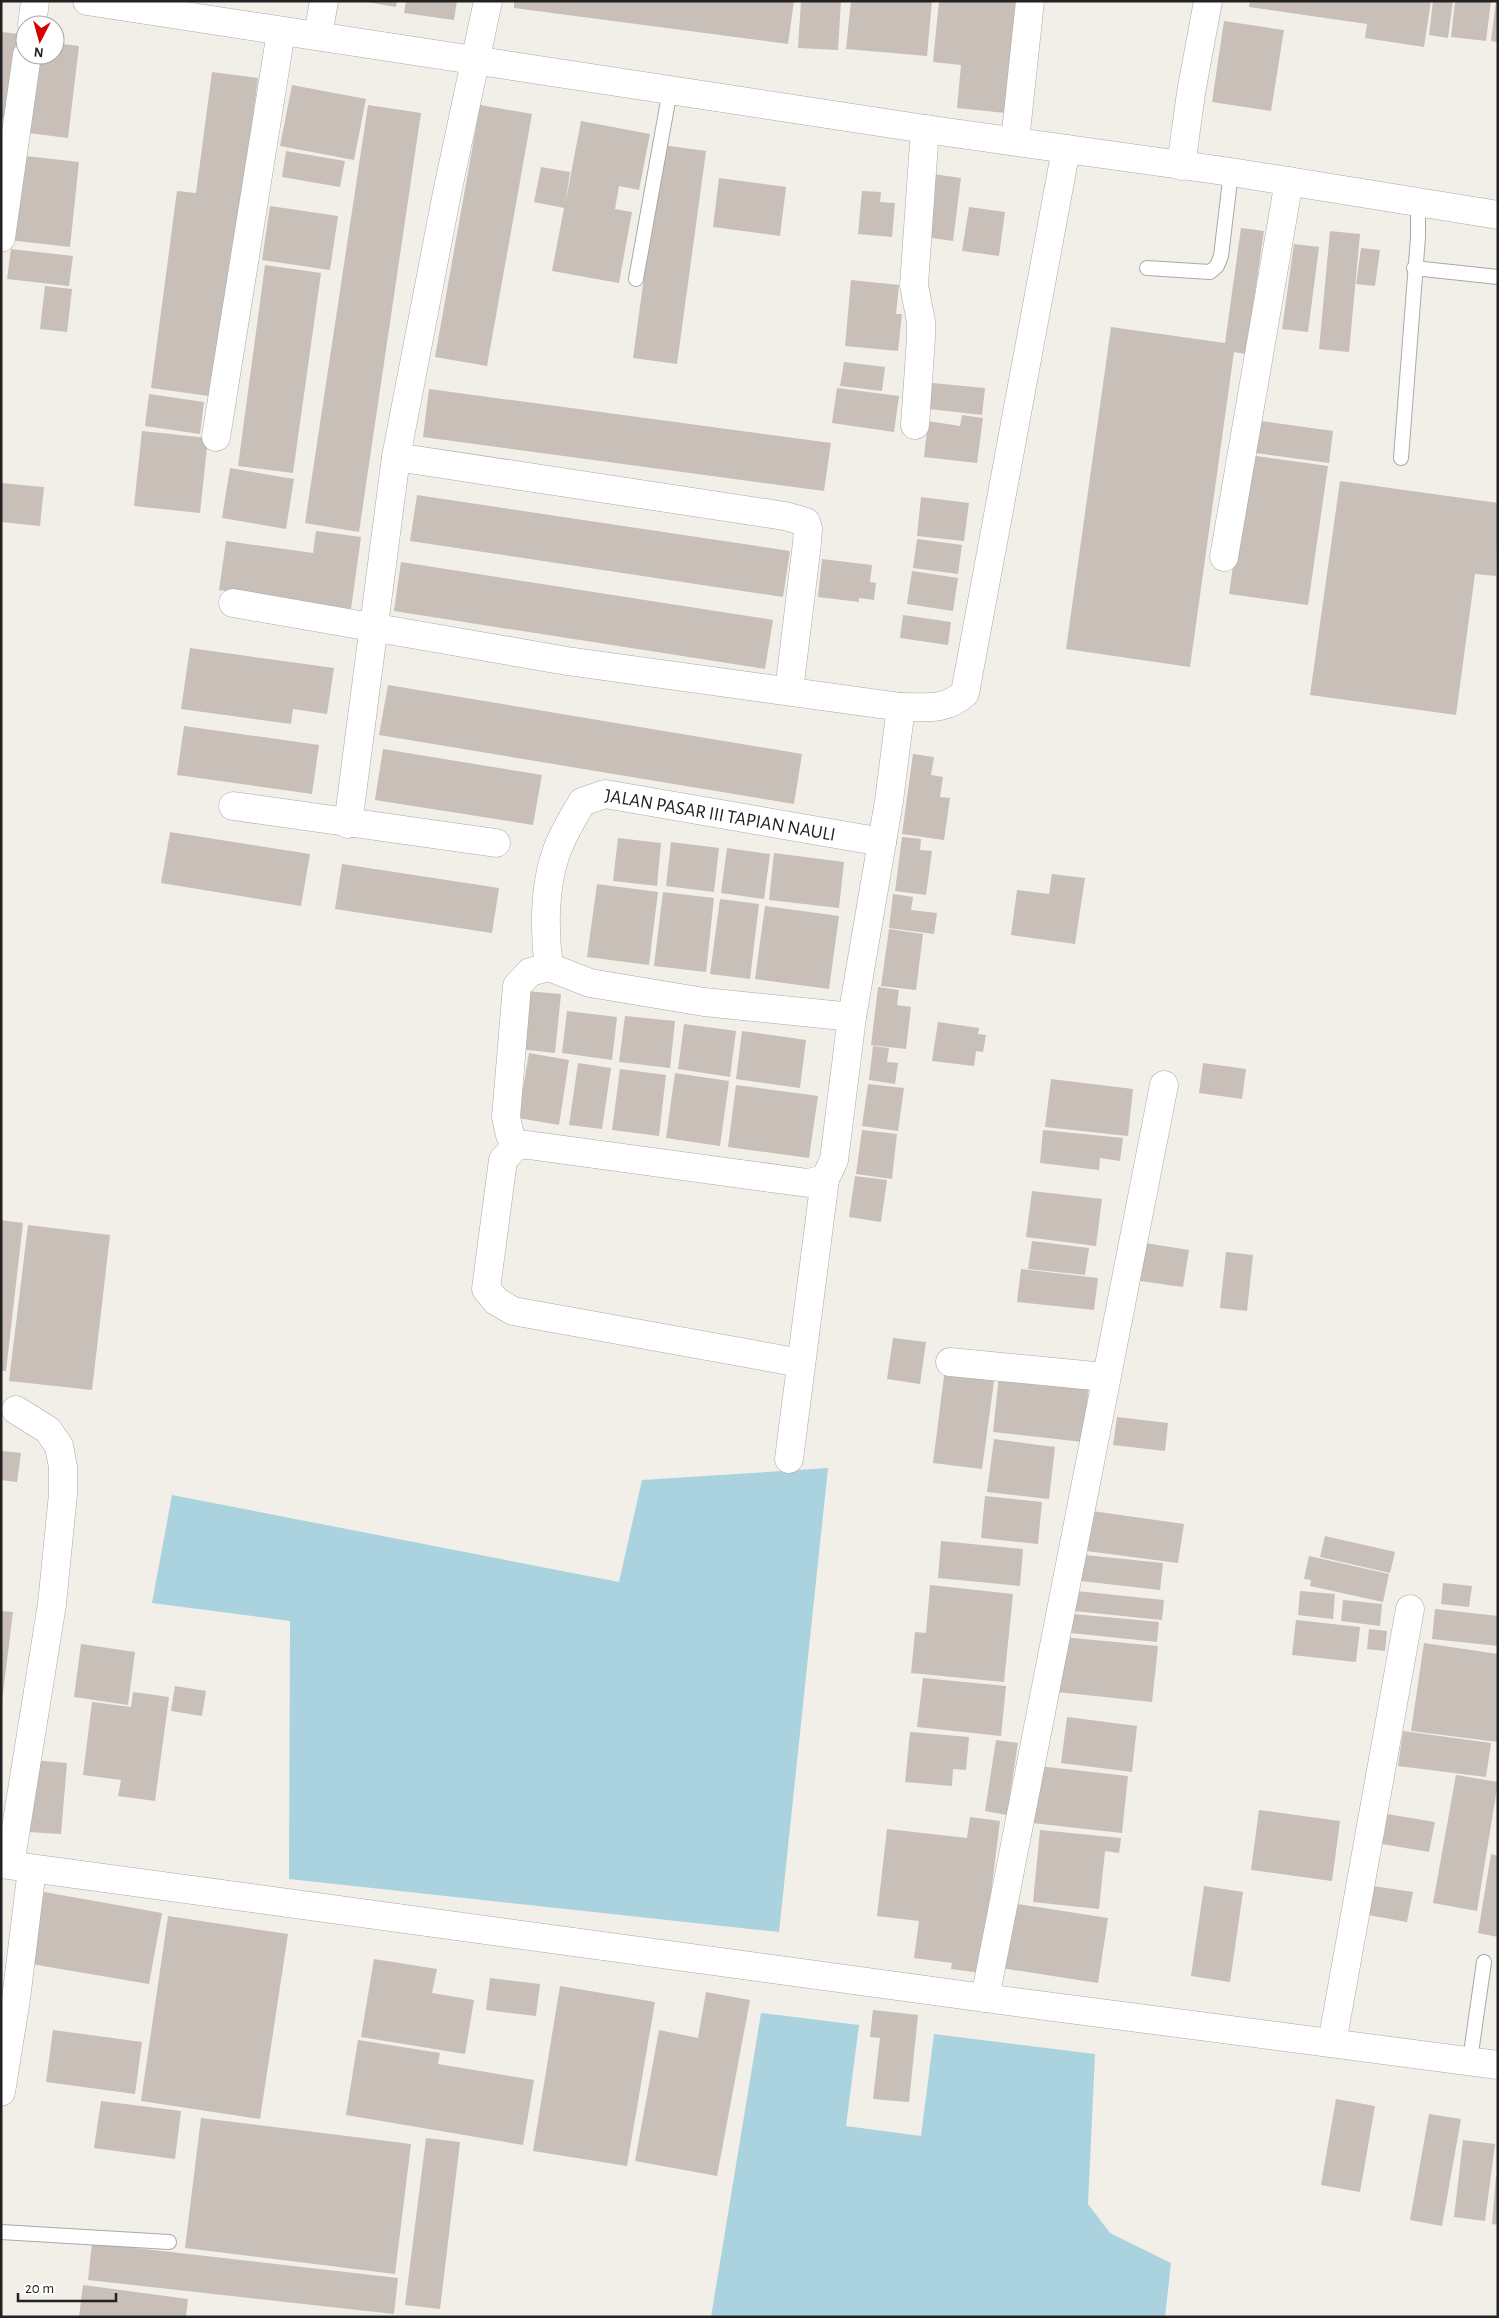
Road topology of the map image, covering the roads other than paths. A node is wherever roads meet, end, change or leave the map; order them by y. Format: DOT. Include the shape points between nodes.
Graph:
graph roads {
  1 [pos="35,1"];
  2 [pos="87,1"];
  3 [pos="324,1"];
  4 [pos="488,1"];
  5 [pos="1030,1"];
  6 [pos="1208,1"];
  7 [pos="33,15"];
  8 [pos="282,32"];
  9 [pos="318,36"];
  10 [pos="476,59"];
  11 [pos="27,65"];
  12 [pos="670,90"];
  13 [pos="925,129"];
  14 [pos="1015,141"];
  15 [pos="1066,149"];
  16 [pos="1181,166"];
  17 [pos="1231,172"];
  18 [pos="1289,181"];
  19 [pos="1418,201"];
  20 [pos="1498,215"];
  21 [pos="1,238"];
  22 [pos="1147,268"];
  23 [pos="1414,268"];
  24 [pos="1498,277"];
  25 [pos="636,279"];
  26 [pos="915,425"];
  27 [pos="216,437"];
  28 [pos="396,457"];
  29 [pos="1401,458"];
  30 [pos="1224,557"];
  31 [pos="234,603"];
  32 [pos="375,627"];
  33 [pos="789,691"];
  34 [pos="901,707"];
  35 [pos="233,806"];
  36 [pos="348,824"];
  37 [pos="882,842"];
  38 [pos="496,843"];
  39 [pos="549,967"];
  40 [pos="852,1017"];
  41 [pos="1164,1085"];
  42 [pos="516,1146"];
  43 [pos="825,1179"];
  44 [pos="802,1362"];
  45 [pos="950,1362"];
  46 [pos="1105,1377"];
  47 [pos="16,1410"];
  48 [pos="789,1460"];
  49 [pos="1410,1609"];
  50 [pos="14,1866"];
  51 [pos="1484,1962"];
  52 [pos="986,1998"];
  53 [pos="1332,2043"];
  54 [pos="1470,2060"];
  55 [pos="1498,2065"];
  56 [pos="1,2092"];
  57 [pos="1,2232"];
  58 [pos="169,2242"];
  1 -- 7 [label="street"];
  2 -- 8 [label="street"];
  3 -- 9 [label="street"];
  4 -- 10 [label="street"];
  5 -- 14 [label="street"];
  6 -- 16 [label="street"];
  8 -- 9 [label="street"];
  8 -- 27 [label="street"];
  9 -- 10 [label="street"];
  10 -- 12 [label="street"];
  10 -- 28 [label="street"];
  11 -- 21 [label="street"];
  12 -- 13 [label="street"];
  12 -- 25 [label="lane"];
  13 -- 14 [label="street"];
  13 -- 26 [label="street" via="914,285 921,338"];
  14 -- 15 [label="street"];
  15 -- 16 [label="street"];
  15 -- 34 [label="street" via="965,693 941,708"];
  16 -- 17 [label="street"];
  17 -- 18 [label="street"];
  17 -- 22 [label="lane" via="1221,256 1216,266 1210,272"];
  18 -- 19 [label="street"];
  18 -- 30 [label="street"];
  19 -- 20 [label="street"];
  19 -- 23 [label="lane"];
  23 -- 24 [label="lane"];
  23 -- 29 [label="lane"];
  28 -- 32 [label="street"];
  28 -- 33 [label="street" via="785,516 806,522 807,543"];
  31 -- 32 [label="street"];
  32 -- 33 [label="street" via="567,660"];
  32 -- 36 [label="street"];
  33 -- 34 [label="street"];
  34 -- 37 [label="street"];
  35 -- 36 [label="street"];
  36 -- 38 [label="street"];
  37 -- 39 [label="street, JALAN PASAR III TAPIAN NAULI" via="605,794 582,802 555,854 545,913"];
  37 -- 40 [label="street"];
  39 -- 40 [label="street" via="590,983 685,999"];
  39 -- 42 [label="street" via="530,972 517,986 506,1116"];
  40 -- 43 [label="street" via="834,1160"];
  41 -- 46 [label="street"];
  42 -- 43 [label="street" via="808,1183"];
  42 -- 44 [label="street" via="503,1160 486,1289 496,1300 514,1311"];
  43 -- 44 [label="street"];
  44 -- 48 [label="street"];
  45 -- 46 [label="street"];
  46 -- 52 [label="street"];
  47 -- 50 [label="street" via="48,1430 59,1446 63,1494 50,1614"];
  49 -- 53 [label="street"];
  50 -- 52 [label="street"];
  50 -- 56 [label="street" via="16,1999"];
  51 -- 54 [label="lane"];
  52 -- 53 [label="street"];
  53 -- 54 [label="street"];
  54 -- 55 [label="street"];
  57 -- 58 [label="lane"];
}
